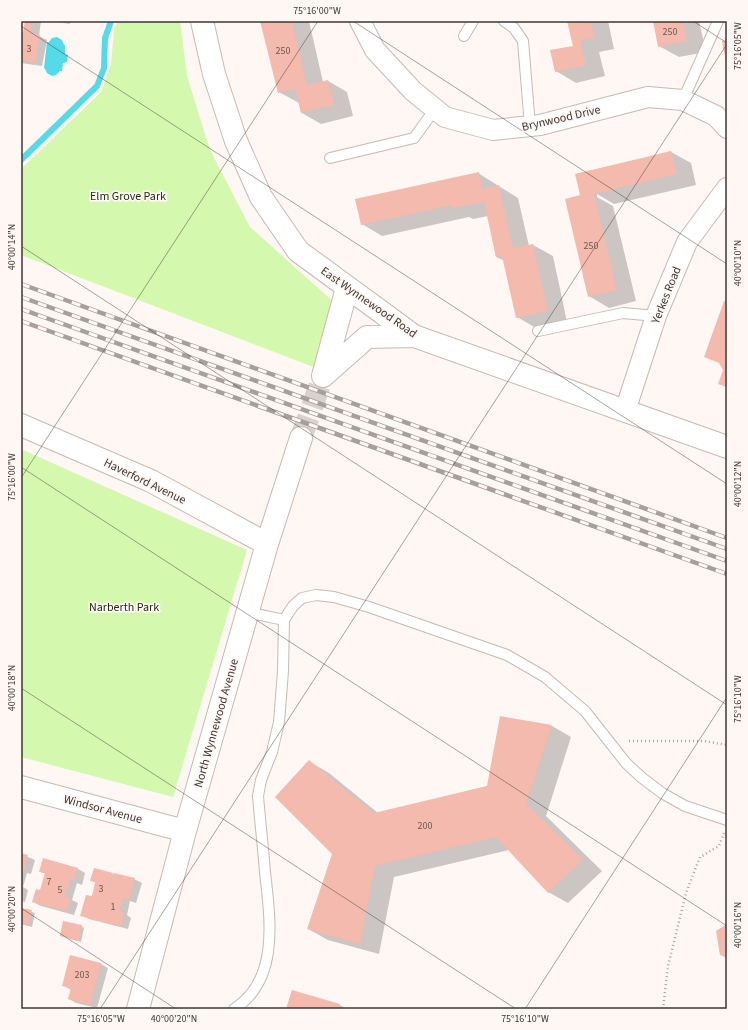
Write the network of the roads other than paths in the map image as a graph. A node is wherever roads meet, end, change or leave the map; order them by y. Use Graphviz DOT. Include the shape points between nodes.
graph roads {
  1 [pos="202,21"];
  2 [pos="360,21"];
  3 [pos="473,21"];
  4 [pos="504,21"];
  5 [pos="718,21"];
  6 [pos="464,36"];
  7 [pos="683,100"];
  8 [pos="435,109"];
  9 [pos="530,126"];
  10 [pos="727,128"];
  11 [pos="330,158"];
  12 [pos="727,188"];
  13 [pos="347,288"];
  14 [pos="656,316"];
  15 [pos="538,332"];
  16 [pos="414,336"];
  17 [pos="625,411"];
  18 [pos="21,424"];
  19 [pos="301,438"];
  20 [pos="727,447"];
  21 [pos="266,544"];
  22 [pos="248,612"];
  23 [pos="284,620"];
  24 [pos="21,787"];
  25 [pos="727,820"];
  26 [pos="185,831"];
  27 [pos="138,1009"];
  28 [pos="234,1009"];
  1 -- 13 [label="street, East Wynnewood Road" via="214,74 236,141 261,197 298,251"];
  2 -- 8 [label="street, Brynwood Drive" via="375,50 413,91"];
  3 -- 6 [label="lane"];
  4 -- 9 [label="lane" via="514,28 523,40"];
  5 -- 7 [label="lane"];
  7 -- 9 [label="street, Brynwood Drive" via="648,97"];
  7 -- 10 [label="street, Brynwood Drive" via="716,116"];
  8 -- 9 [label="street, Brynwood Drive" via="445,117 493,130"];
  8 -- 11 [label="lane" via="414,138"];
  12 -- 14 [label="street, Yerkes Road" via="687,242"];
  13 -- 16 [label="street, East Wynnewood Road"];
  13 -- 16 [label="street" via="323,376 367,337"];
  14 -- 15 [label="lane" via="623,313"];
  14 -- 17 [label="street, Yerkes Road"];
  16 -- 17 [label="street, East Wynnewood Road"];
  17 -- 20 [label="street, East Wynnewood Road"];
  18 -- 21 [label="street, Haverford Avenue" via="151,481"];
  19 -- 21 [label="street, North Wynnewood Avenue"];
  21 -- 22 [label="street, North Wynnewood Avenue"];
  22 -- 23 [label="lane"];
  22 -- 26 [label="street, North Wynnewood Avenue"];
  23 -- 25 [label="lane" via="302,598 334,597 507,655 545,678 585,711 626,763 662,793 685,806"];
  23 -- 28 [label="lane" via="279,722 258,796 270,921 269,945 265,967 255,988 243,1003"];
  24 -- 26 [label="street, Windsor Avenue"];
  26 -- 27 [label="street, North Wynnewood Avenue"];
}
